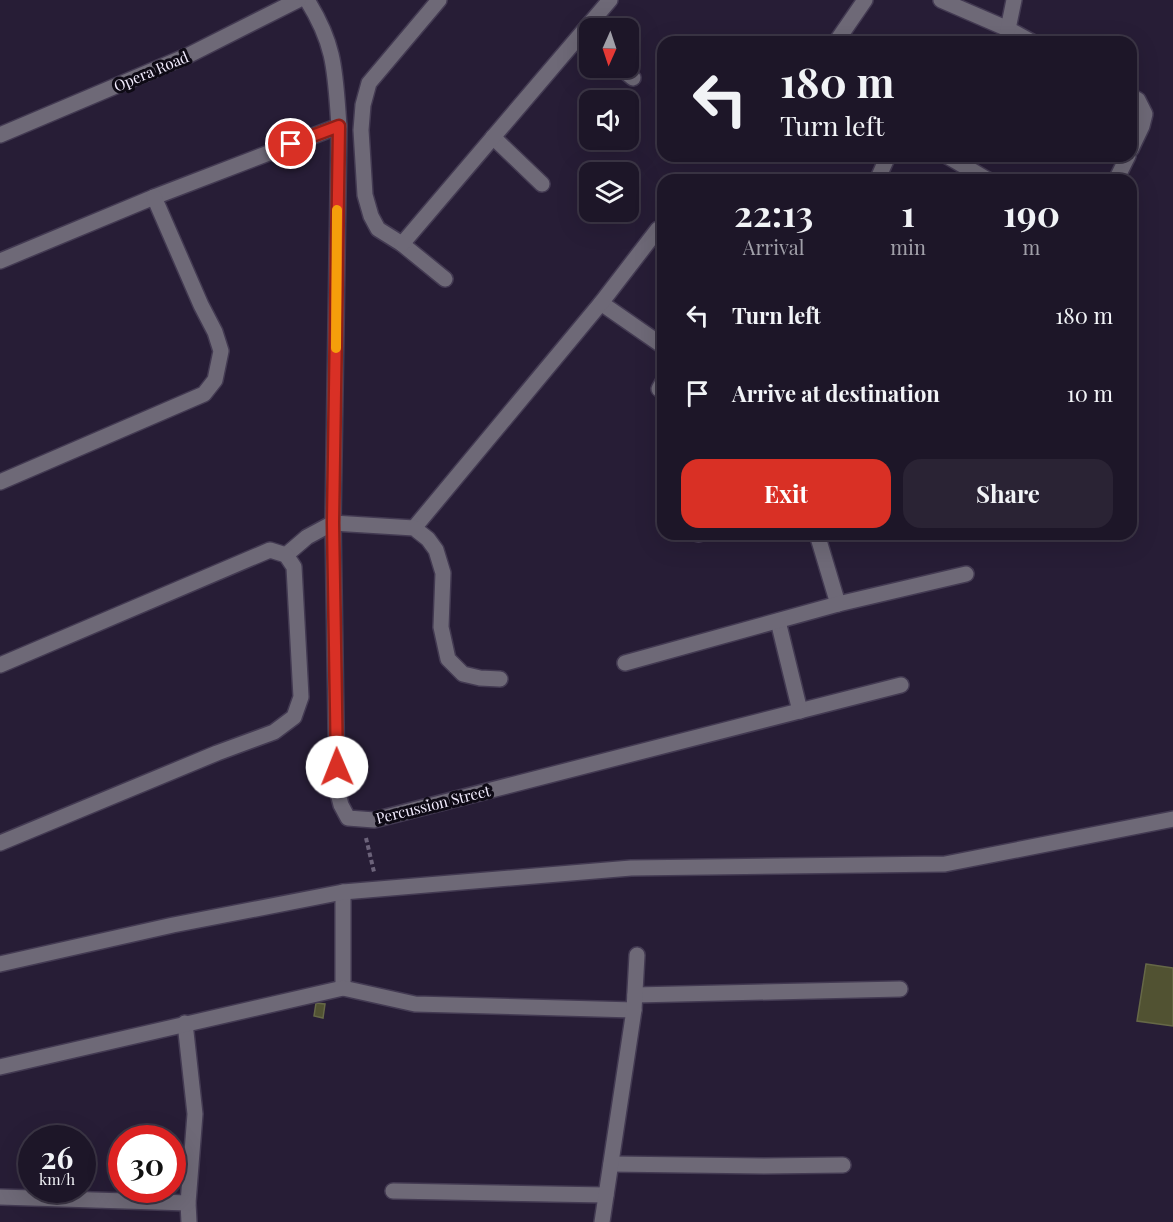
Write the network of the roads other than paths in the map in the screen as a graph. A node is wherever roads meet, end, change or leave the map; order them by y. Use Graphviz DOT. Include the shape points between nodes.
graph roads {
  1 [pos="297,0"];
  2 [pos="307,0"];
  3 [pos="439,0"];
  4 [pos="610,0"];
  5 [pos="865,0"];
  6 [pos="941,0"];
  7 [pos="1014,0"];
  8 [pos="598,18"];
  9 [pos="1008,29"];
  10 [pos="840,36"];
  11 [pos="1021,36"];
  12 [pos="579,44"];
  13 [pos="1137,99"];
  14 [pos="339,126"];
  15 [pos="0,135"];
  16 [pos="1137,136"];
  17 [pos="493,137"];
  18 [pos="956,162"];
  19 [pos="978,174"];
  20 [pos="542,184"];
  21 [pos="154,197"];
  22 [pos="657,230"];
  23 [pos="402,244"];
  24 [pos="0,261"];
  25 [pos="445,279"];
  26 [pos="601,303"];
  27 [pos="657,342"];
  28 [pos="0,482"];
  29 [pos="333,523"];
  30 [pos="414,528"];
  31 [pos="819,540"];
  32 [pos="286,555"];
  33 [pos="966,574"];
  34 [pos="838,604"];
  35 [pos="778,621"];
  36 [pos="625,663"];
  37 [pos="0,665"];
  38 [pos="500,680"];
  39 [pos="901,685"];
  40 [pos="800,711"];
  41 [pos="1173,819"];
  42 [pos="0,843"];
  43 [pos="343,892"];
  44 [pos="638,955"];
  45 [pos="0,964"];
  46 [pos="344,988"];
  47 [pos="900,989"];
  48 [pos="634,1002"];
  49 [pos="185,1023"];
  50 [pos="0,1067"];
  51 [pos="611,1164"];
  52 [pos="843,1165"];
  53 [pos="393,1191"];
  54 [pos="606,1195"];
  55 [pos="0,1197"];
  56 [pos="188,1203"];
  57 [pos="189,1222"];
  58 [pos="602,1222"];
  1 -- 15 [label="street, Opera Road" via="189,55"];
  2 -- 14 [label="street, Percussion Street" via="329,43"];
  3 -- 23 [label="street" via="369,83 363,105 365,195 378,228"];
  4 -- 8 [label="street"];
  5 -- 10 [label="street"];
  6 -- 9 [label="street"];
  7 -- 9 [label="street"];
  9 -- 11 [label="street"];
  12 -- 17 [label="street"];
  13 -- 16 [label="street" via="1145,114"];
  14 -- 21 [label="street"];
  14 -- 29 [label="street, Percussion Street"];
  17 -- 20 [label="street"];
  17 -- 23 [label="street"];
  18 -- 19 [label="street"];
  21 -- 24 [label="street"];
  21 -- 28 [label="street" via="215,332 221,351 215,380 204,394"];
  22 -- 26 [label="street"];
  23 -- 25 [label="street"];
  26 -- 27 [label="street"];
  26 -- 30 [label="street"];
  29 -- 30 [label="street"];
  29 -- 32 [label="street" via="307,537"];
  29 -- 40 [label="street, Percussion Street" via="337,789 348,818 386,817"];
  30 -- 38 [label="street" via="436,550 443,573 441,627 448,659 463,674"];
  31 -- 34 [label="street"];
  32 -- 37 [label="street" via="270,550"];
  32 -- 42 [label="street" via="294,567 301,697 294,717 274,732"];
  33 -- 34 [label="street"];
  34 -- 35 [label="street"];
  35 -- 36 [label="street"];
  35 -- 40 [label="street"];
  39 -- 40 [label="street, Percussion Street"];
  41 -- 43 [label="street" via="945,864 631,868"];
  43 -- 45 [label="street"];
  43 -- 46 [label="street"];
  44 -- 48 [label="street"];
  46 -- 48 [label="street" via="415,1004"];
  46 -- 49 [label="street"];
  47 -- 48 [label="street"];
  48 -- 51 [label="street"];
  49 -- 50 [label="street"];
  49 -- 56 [label="street" via="195,1114"];
  51 -- 52 [label="street"];
  51 -- 54 [label="street"];
  53 -- 54 [label="street"];
  54 -- 58 [label="street"];
  55 -- 56 [label="street"];
  56 -- 57 [label="street"];
}
